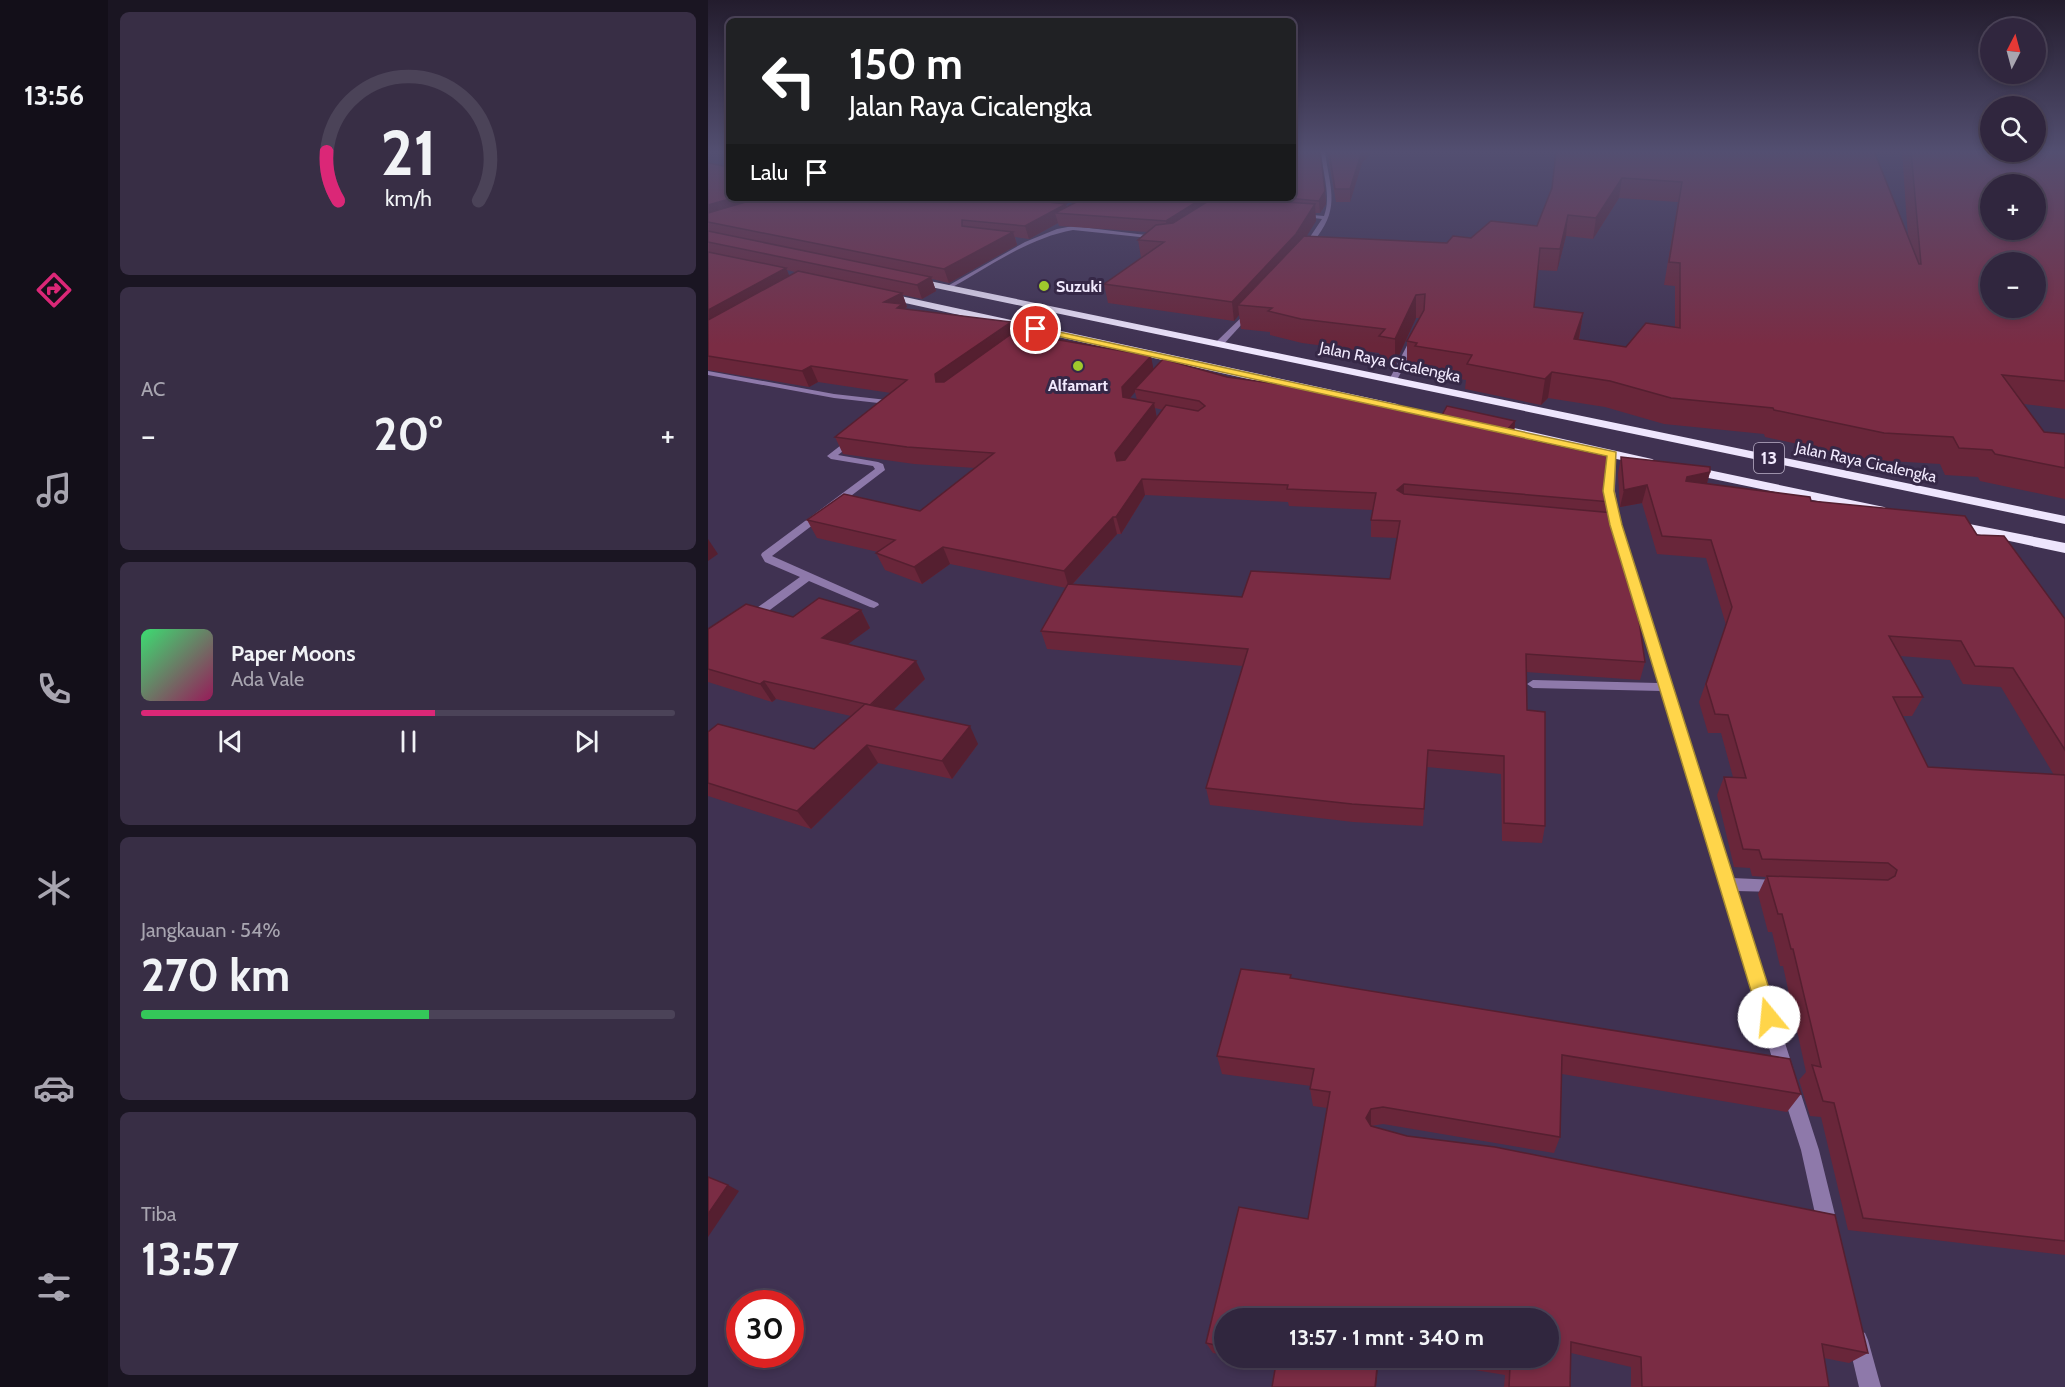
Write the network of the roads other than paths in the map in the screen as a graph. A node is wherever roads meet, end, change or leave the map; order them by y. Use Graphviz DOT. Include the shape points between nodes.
graph roads {
  1 [pos="1300,216"];
  2 [pos="1326,218"];
  3 [pos="1168,238"];
  4 [pos="1010,241"];
  5 [pos="1030,243"];
  6 [pos="1312,255"];
  7 [pos="896,277"];
  8 [pos="947,288"];
  9 [pos="873,293"];
  10 [pos="1256,305"];
  11 [pos="1419,326"];
  12 [pos="1220,344"];
  13 [pos="1346,369"];
  14 [pos="708,373"];
  15 [pos="1393,380"];
  16 [pos="1320,392"];
  17 [pos="888,411"];
  18 [pos="1411,411"];
  19 [pos="1479,425"];
  20 [pos="861,432"];
  21 [pos="1612,454"];
  22 [pos="1902,515"];
  23 [pos="2065,520"];
  24 [pos="1937,522"];
  25 [pos="2065,549"];
  26 [pos="806,578"];
  27 [pos="874,604"];
  28 [pos="744,623"];
  29 [pos="1533,684"];
  30 [pos="1666,687"];
  31 [pos="1728,884"];
  32 [pos="1788,886"];
  33 [pos="1805,1215"];
  34 [pos="1826,1219"];
  35 [pos="1832,1241"];
  36 [pos="1855,1329"];
  37 [pos="1870,1387"];
  1 -- 2 [label="street"];
  2 -- 6 [label="street" via="1324,226 1300,254"];
  3 -- 5 [label="street" via="1066,229"];
  4 -- 5 [label="street"];
  5 -- 8 [label="street"];
  7 -- 8 [label="highway, Jalan Raya Cicalengka / 13"];
  8 -- 12 [label="highway, Jalan Raya Cicalengka / 13"];
  9 -- 16 [label="highway" via="1033,332"];
  10 -- 12 [label="street"];
  11 -- 15 [label="street"];
  12 -- 13 [label="highway, Jalan Raya Cicalengka / 13"];
  13 -- 15 [label="highway, Jalan Raya Cicalengka / 13"];
  13 -- 16 [label="highway"];
  14 -- 17 [label="street" via="896,403"];
  15 -- 23 [label="highway, Jalan Raya Cicalengka / 13"];
  16 -- 18 [label="highway"];
  19 -- 21 [label="highway, 13"];
  20 -- 26 [label="street" via="831,456 875,464 880,470 766,555"];
  21 -- 22 [label="highway, 13"];
  21 -- 30 [label="street" via="1611,524 1624,552"];
  24 -- 25 [label="highway"];
  26 -- 27 [label="street"];
  26 -- 28 [label="street"];
  29 -- 30 [label="street"];
  30 -- 31 [label="street"];
  31 -- 32 [label="street"];
  31 -- 34 [label="street" via="1810,1150"];
  33 -- 34 [label="street"];
  34 -- 35 [label="street"];
  36 -- 37 [label="street"];
}
